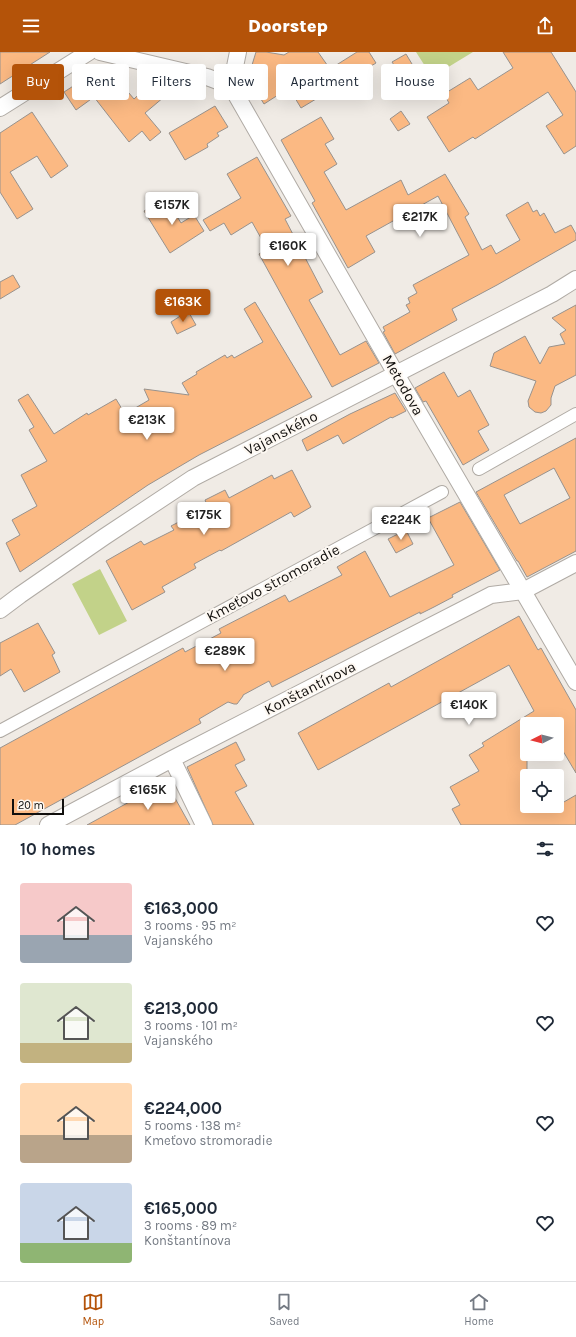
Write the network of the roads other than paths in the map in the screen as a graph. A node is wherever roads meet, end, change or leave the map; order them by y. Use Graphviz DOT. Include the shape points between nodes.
graph roads {
  1 [pos="89,52"];
  2 [pos="100,52"];
  3 [pos="238,52"];
  4 [pos="236,64"];
  5 [pos="214,80"];
  6 [pos="239,100"];
  7 [pos="0,108"];
  8 [pos="576,279"];
  9 [pos="396,374"];
  10 [pos="576,414"];
  11 [pos="479,469"];
  12 [pos="442,492"];
  13 [pos="576,563"];
  14 [pos="523,591"];
  15 [pos="0,610"];
  16 [pos="576,682"];
  17 [pos="0,731"];
  18 [pos="172,759"];
  19 [pos="48,825"];
  20 [pos="204,825"];
  1 -- 7 [label="street"];
  2 -- 5 [label="street"];
  3 -- 4 [label="street"];
  6 -- 9 [label="street, Metodova"];
  8 -- 9 [label="street, Vajanského" via="552,294"];
  9 -- 14 [label="street, Metodova"];
  9 -- 15 [label="street, Vajanského" via="193,478"];
  10 -- 11 [label="street"];
  12 -- 17 [label="street, Kmeťovo stromoradie"];
  13 -- 14 [label="street, Konštantínova"];
  14 -- 16 [label="street, Metodova"];
  14 -- 18 [label="street, Konštantínova" via="491,595"];
  18 -- 19 [label="street, Konštantínova"];
  18 -- 20 [label="street"];
}
